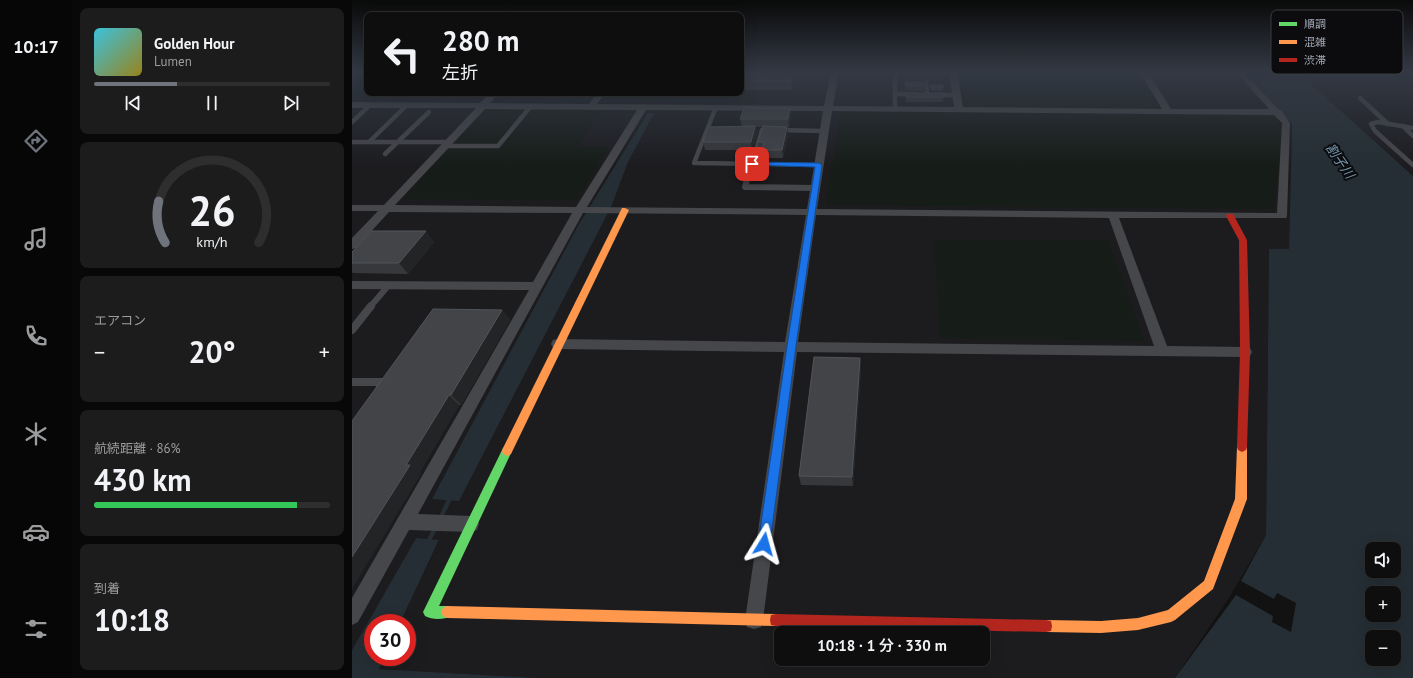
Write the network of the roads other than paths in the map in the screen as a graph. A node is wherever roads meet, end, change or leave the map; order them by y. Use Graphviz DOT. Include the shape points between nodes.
graph roads {
  1 [pos="830,104"];
  2 [pos="895,104"];
  3 [pos="958,104"];
  4 [pos="1163,104"];
  5 [pos="1270,104"];
  6 [pos="1366,104"];
  7 [pos="352,105"];
  8 [pos="370,105"];
  9 [pos="407,105"];
  10 [pos="483,105"];
  11 [pos="531,106"];
  12 [pos="592,106"];
  13 [pos="642,107"];
  14 [pos="716,107"];
  15 [pos="829,109"];
  16 [pos="895,109"];
  17 [pos="959,110"];
  18 [pos="1168,111"];
  19 [pos="429,112"];
  20 [pos="1278,112"];
  21 [pos="352,122"];
  22 [pos="1388,124"];
  23 [pos="1403,126"];
  24 [pos="1413,128"];
  25 [pos="707,130"];
  26 [pos="715,130"];
  27 [pos="754,130"];
  28 [pos="762,130"];
  29 [pos="824,131"];
  30 [pos="1413,136"];
  31 [pos="352,142"];
  32 [pos="369,142"];
  33 [pos="398,142"];
  34 [pos="446,144"];
  35 [pos="385,154"];
  36 [pos="752,164"];
  37 [pos="819,165"];
  38 [pos="1413,165"];
  39 [pos="816,188"];
  40 [pos="352,208"];
  41 [pos="386,208"];
  42 [pos="582,209"];
  43 [pos="625,210"];
  44 [pos="812,212"];
  45 [pos="1113,215"];
  46 [pos="1230,216"];
  47 [pos="352,245"];
  48 [pos="352,285"];
  49 [pos="388,286"];
  50 [pos="537,286"];
  51 [pos="352,330"];
  52 [pos="558,344"];
  53 [pos="791,346"];
  54 [pos="1162,350"];
  55 [pos="1245,352"];
  56 [pos="352,382"];
  57 [pos="375,394"];
  58 [pos="404,522"];
  59 [pos="471,524"];
  60 [pos="352,616"];
  61 [pos="754,620"];
  1 -- 15 [label="street"];
  2 -- 16 [label="lane"];
  3 -- 17 [label="street"];
  4 -- 18 [label="street"];
  5 -- 20 [label="street"];
  6 -- 22 [label="lane"];
  7 -- 8 [label="street"];
  8 -- 9 [label="street"];
  8 -- 21 [label="lane"];
  9 -- 10 [label="street"];
  9 -- 32 [label="lane"];
  10 -- 11 [label="street"];
  10 -- 34 [label="street"];
  11 -- 12 [label="street"];
  11 -- 34 [label="lane" via="498,146"];
  12 -- 13 [label="street"];
  13 -- 14 [label="street"];
  13 -- 42 [label="street"];
  14 -- 15 [label="street"];
  14 -- 25 [label="lane"];
  15 -- 16 [label="street"];
  15 -- 29 [label="street"];
  16 -- 17 [label="street"];
  17 -- 18 [label="street"];
  18 -- 20 [label="street"];
  19 -- 33 [label="lane"];
  20 -- 46 [label="street" via="1286,123 1282,216"];
  22 -- 23 [label="lane"];
  22 -- 38 [label="lane" via="1372,124 1375,131"];
  23 -- 24 [label="lane"];
  23 -- 30 [label="lane"];
  25 -- 26 [label="lane"];
  25 -- 36 [label="lane" via="694,163"];
  27 -- 28 [label="lane"];
  28 -- 29 [label="lane"];
  28 -- 36 [label="lane"];
  29 -- 37 [label="street"];
  31 -- 32 [label="lane"];
  32 -- 33 [label="lane"];
  33 -- 34 [label="lane"];
  33 -- 35 [label="lane"];
  34 -- 41 [label="street"];
  36 -- 37 [label="lane"];
  36 -- 39 [label="lane" via="745,186"];
  37 -- 39 [label="street"];
  39 -- 44 [label="street"];
  40 -- 41 [label="street"];
  41 -- 42 [label="street"];
  41 -- 47 [label="street"];
  42 -- 43 [label="street"];
  42 -- 50 [label="street"];
  43 -- 44 [label="street"];
  43 -- 52 [label="street"];
  44 -- 45 [label="street"];
  44 -- 53 [label="street"];
  45 -- 46 [label="street"];
  45 -- 54 [label="street"];
  46 -- 55 [label="street" via="1243,240"];
  48 -- 49 [label="street"];
  49 -- 50 [label="street"];
  49 -- 51 [label="lane"];
  50 -- 58 [label="street"];
  52 -- 53 [label="street"];
  52 -- 59 [label="street"];
  53 -- 54 [label="street"];
  53 -- 61 [label="street"];
  54 -- 55 [label="street"];
  55 -- 61 [label="street" via="1241,499 1209,585 1171,616 1138,624 1101,627"];
  56 -- 57 [label="lane" via="386,378"];
  58 -- 59 [label="street"];
  58 -- 60 [label="street"];
  59 -- 61 [label="street" via="429,612"];
}
